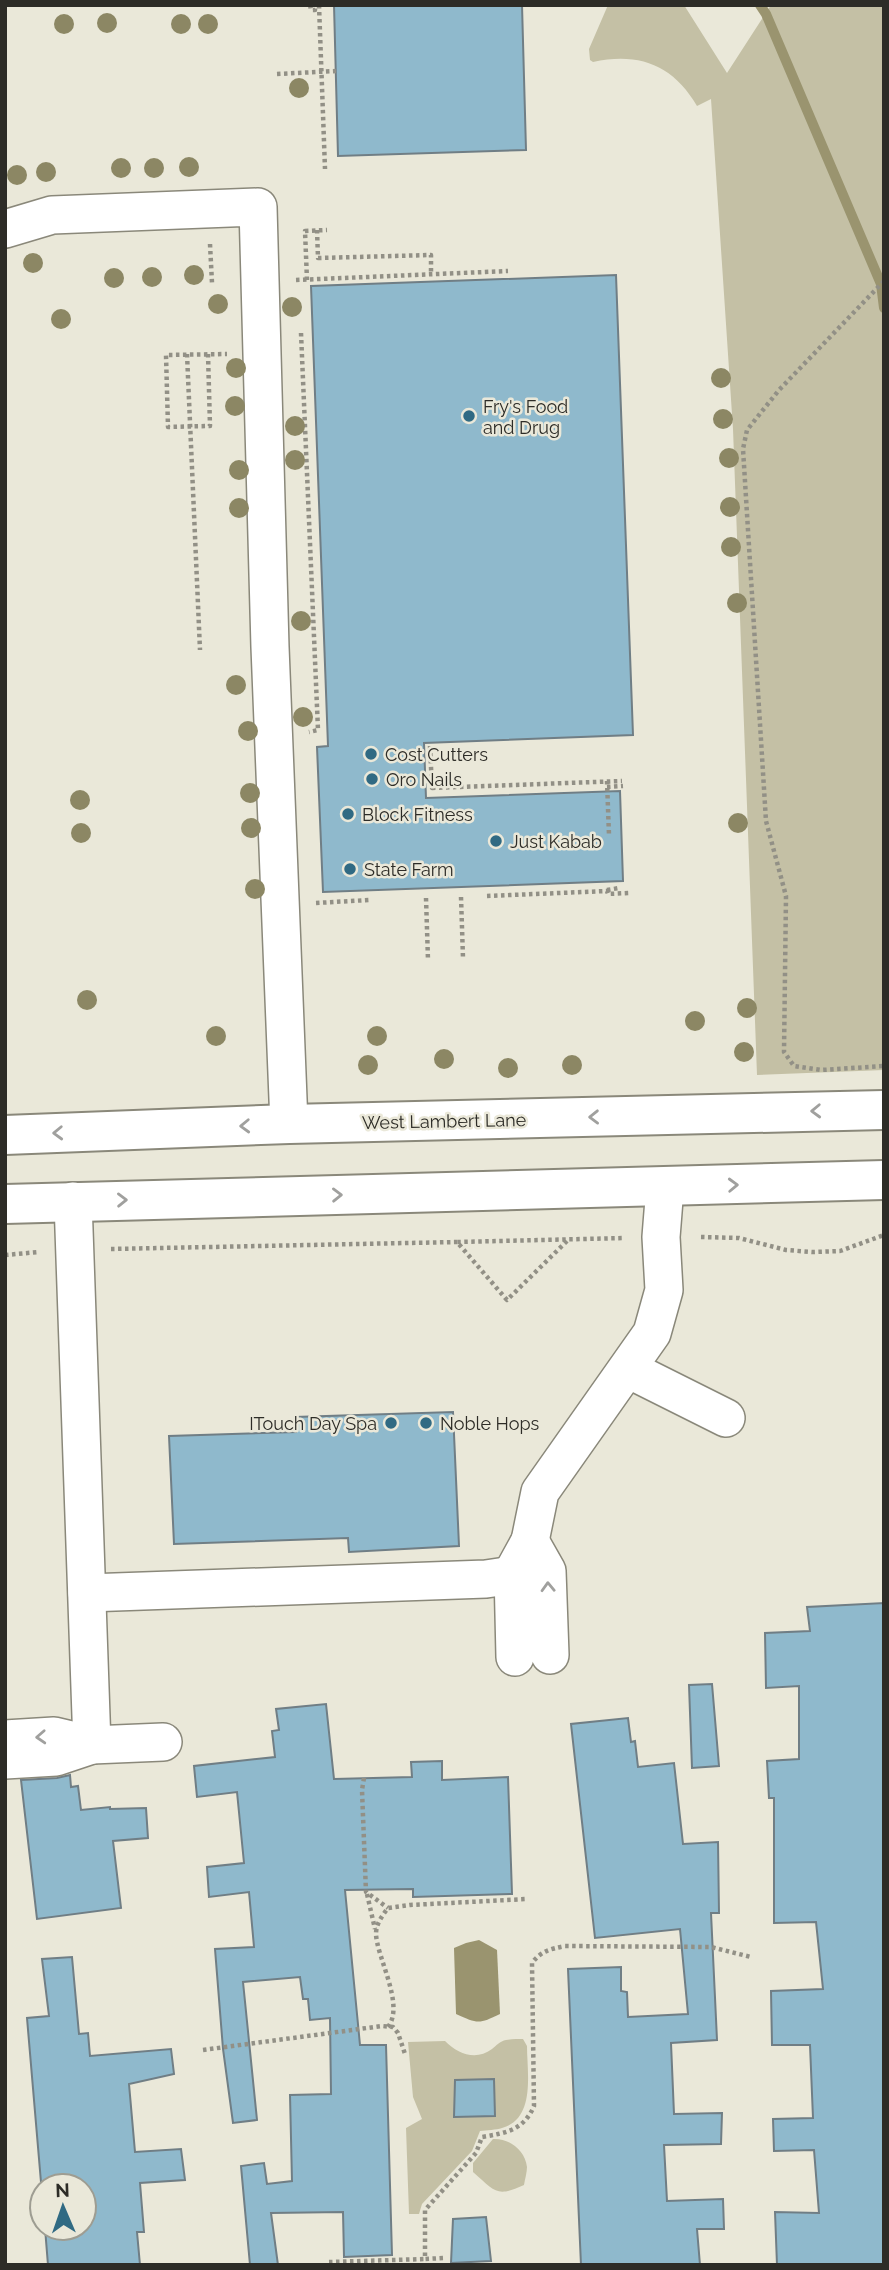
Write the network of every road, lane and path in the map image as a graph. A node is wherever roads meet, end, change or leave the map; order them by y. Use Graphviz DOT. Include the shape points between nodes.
graph roads {
  1 [pos="315,5"];
  2 [pos="336,71"];
  3 [pos="321,72"];
  4 [pos="276,74"];
  5 [pos="325,169"];
  6 [pos="5,229"];
  7 [pos="317,230"];
  8 [pos="327,230"];
  9 [pos="210,236"];
  10 [pos="508,271"];
  11 [pos="431,274"];
  12 [pos="298,280"];
  13 [pos="884,281"];
  14 [pos="212,283"];
  15 [pos="299,292"];
  16 [pos="300,327"];
  17 [pos="301,351"];
  18 [pos="262,352"];
  19 [pos="187,354"];
  20 [pos="208,354"];
  21 [pos="189,426"];
  22 [pos="200,650"];
  23 [pos="309,744"];
  24 [pos="430,746"];
  25 [pos="622,783"];
  26 [pos="607,784"];
  27 [pos="609,835"];
  28 [pos="619,888"];
  29 [pos="316,890"];
  30 [pos="607,891"];
  31 [pos="629,892"];
  32 [pos="487,896"];
  33 [pos="461,897"];
  34 [pos="426,898"];
  35 [pos="369,900"];
  36 [pos="463,958"];
  37 [pos="428,960"];
  38 [pos="884,1066"];
  39 [pos="884,1110"];
  40 [pos="289,1124"];
  41 [pos="5,1135"];
  42 [pos="884,1180"];
  43 [pos="665,1186"];
  44 [pos="73,1201"];
  45 [pos="5,1204"];
  46 [pos="884,1235"];
  47 [pos="701,1237"];
  48 [pos="626,1238"];
  49 [pos="567,1241"];
  50 [pos="457,1242"];
  51 [pos="110,1249"];
  52 [pos="46,1251"];
  53 [pos="5,1255"];
  54 [pos="628,1369"];
  55 [pos="726,1418"];
  56 [pos="530,1541"];
  57 [pos="513,1575"];
  58 [pos="87,1593"];
  59 [pos="5,1739"];
  60 [pos="163,1742"];
  61 [pos="92,1745"];
  62 [pos="5,1760"];
  63 [pos="364,1778"];
  64 [pos="366,1892"];
  65 [pos="527,1899"];
  66 [pos="388,1908"];
  67 [pos="376,1934"];
  68 [pos="751,1957"];
  69 [pos="388,2027"];
  70 [pos="203,2050"];
  71 [pos="405,2054"];
  72 [pos="443,2258"];
  73 [pos="425,2259"];
  74 [pos="329,2262"];
  1 -- 3 [label="path"];
  2 -- 3 [label="path"];
  3 -- 4 [label="path"];
  3 -- 5 [label="path"];
  6 -- 18 [label="lane" via="52,215 258,207"];
  7 -- 8 [label="path"];
  7 -- 11 [label="path" via="318,258 431,255"];
  7 -- 11 [label="path" via="304,231 307,280"];
  9 -- 14 [label="path"];
  10 -- 11 [label="path"];
  12 -- 15 [label="path"];
  13 -- 38 [label="path" via="779,390 747,430 743,449 766,821 786,896 784,1052 794,1066 821,1070"];
  16 -- 17 [label="path"];
  17 -- 18 [label="path"];
  17 -- 23 [label="path" via="318,730 309,731"];
  18 -- 20 [label="path"];
  18 -- 40 [label="lane"];
  19 -- 20 [label="path"];
  19 -- 21 [label="path"];
  19 -- 21 [label="path" via="166,355 169,426"];
  20 -- 21 [label="path" via="209,426"];
  21 -- 22 [label="path"];
  24 -- 26 [label="path" via="432,788"];
  25 -- 26 [label="path"];
  26 -- 27 [label="path"];
  28 -- 30 [label="path"];
  29 -- 35 [label="path" via="316,903"];
  30 -- 31 [label="path"];
  30 -- 32 [label="path"];
  33 -- 36 [label="path"];
  34 -- 37 [label="path"];
  39 -- 40 [label="main road, West Lambert Lane, one-way"];
  40 -- 41 [label="main road, West Lambert Lane, one-way"];
  43 -- 42 [label="main road, one-way"];
  44 -- 43 [label="main road, one-way"];
  43 -- 54 [label="lane" via="661,1237 664,1290 652,1334"];
  44 -- 45 [label="main road"];
  44 -- 58 [label="lane"];
  46 -- 47 [label="path" via="840,1251 812,1252 739,1238"];
  48 -- 49 [label="path"];
  49 -- 50 [label="path"];
  49 -- 50 [label="path" via="507,1303"];
  50 -- 51 [label="path"];
  52 -- 53 [label="path"];
  54 -- 55 [label="lane"];
  54 -- 56 [label="lane" via="540,1492"];
  56 -- 57 [label="lane"];
  57 -- 56 [label="lane, one-way" via="532,1656 547,1571"];
  57 -- 58 [label="lane"];
  58 -- 61 [label="lane"];
  61 -- 59 [label="lane, one-way" via="54,1736"];
  60 -- 61 [label="lane"];
  61 -- 62 [label="lane" via="56,1757"];
  63 -- 64 [label="path"];
  64 -- 66 [label="path"];
  64 -- 67 [label="path"];
  65 -- 66 [label="path"];
  66 -- 67 [label="path"];
  67 -- 69 [label="path" via="393,2006"];
  68 -- 73 [label="path" via="711,1947 565,1946 538,1955 532,1963 534,2106 518,2128 482,2137 476,2153 425,2210"];
  69 -- 70 [label="path"];
  69 -- 71 [label="path" via="398,2033"];
  72 -- 73 [label="path"];
  73 -- 74 [label="path"];
}
